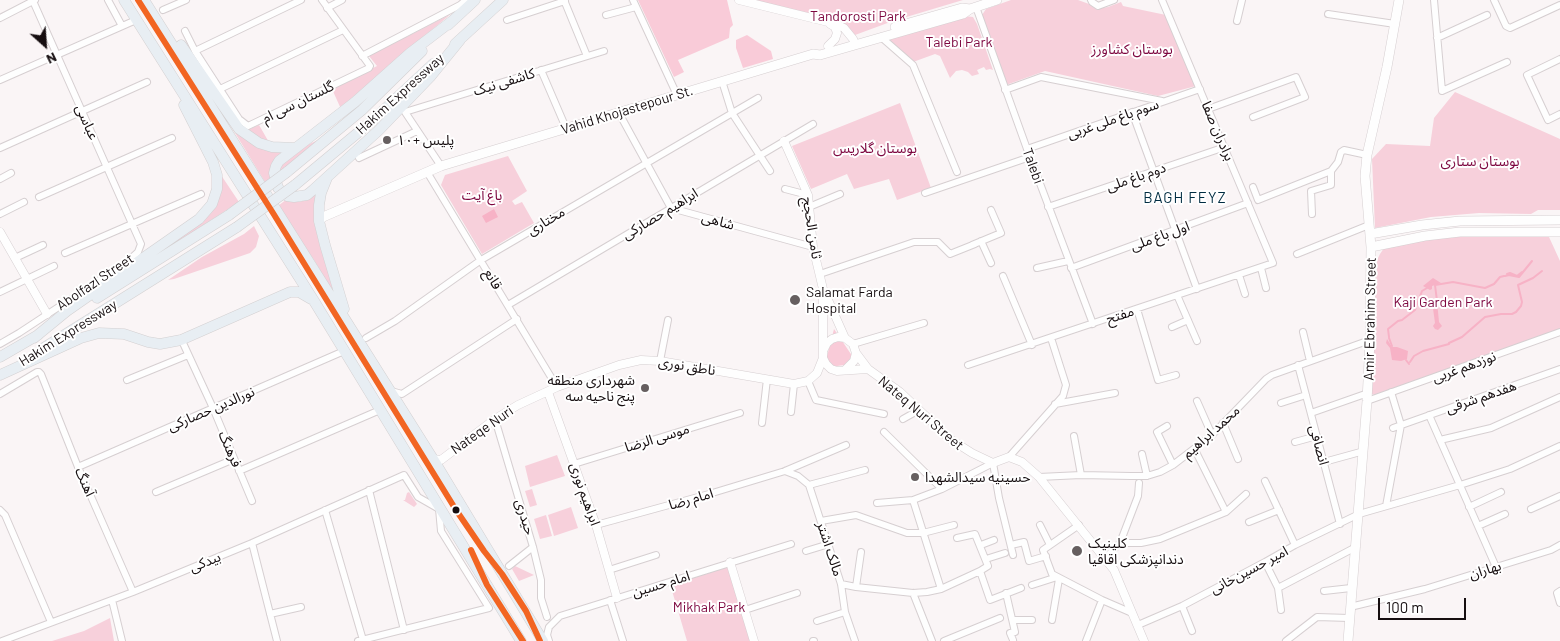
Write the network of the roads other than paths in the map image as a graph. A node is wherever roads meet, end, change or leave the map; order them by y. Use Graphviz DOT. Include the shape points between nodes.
graph roads {
  1 [pos="34,0"];
  2 [pos="108,0"];
  3 [pos="124,0"];
  4 [pos="144,0"];
  5 [pos="186,0"];
  6 [pos="301,0"];
  7 [pos="322,0"];
  8 [pos="342,0"];
  9 [pos="466,0"];
  10 [pos="475,0"];
  11 [pos="503,0"];
  12 [pos="633,0"];
  13 [pos="739,0"];
  14 [pos="997,0"];
  15 [pos="1091,0"];
  16 [pos="1114,0"];
  17 [pos="1162,0"];
  18 [pos="1242,0"];
  19 [pos="1399,0"];
  20 [pos="1434,0"];
  21 [pos="1494,0"];
  22 [pos="565,1"];
  23 [pos="1560,5"];
  24 [pos="636,7"];
  25 [pos="327,8"];
  26 [pos="973,8"];
  27 [pos="163,10"];
  28 [pos="152,11"];
  29 [pos="1328,14"];
  30 [pos="606,15"];
  31 [pos="1487,15"];
  32 [pos="0,18"];
  33 [pos="136,20"];
  34 [pos="507,20"];
  35 [pos="452,21"];
  36 [pos="1237,21"];
  37 [pos="826,22"];
  38 [pos="1395,24"];
  39 [pos="122,26"];
  40 [pos="343,30"];
  41 [pos="185,31"];
  42 [pos="881,37"];
  43 [pos="1437,38"];
  44 [pos="460,40"];
  45 [pos="854,42"];
  46 [pos="828,46"];
  47 [pos="195,51"];
  48 [pos="604,51"];
  49 [pos="813,54"];
  50 [pos="57,55"];
  51 [pos="362,56"];
  52 [pos="587,56"];
  53 [pos="1560,59"];
  54 [pos="1507,62"];
  55 [pos="541,70"];
  56 [pos="0,80"];
  57 [pos="175,81"];
  58 [pos="722,81"];
  59 [pos="147,82"];
  60 [pos="220,89"];
  61 [pos="1200,89"];
  62 [pos="1005,90"];
  63 [pos="677,95"];
  64 [pos="758,98"];
  65 [pos="1163,102"];
  66 [pos="1208,109"];
  67 [pos="82,111"];
  68 [pos="619,112"];
  69 [pos="1132,112"];
  70 [pos="732,113"];
  71 [pos="1560,114"];
  72 [pos="1253,117"];
  73 [pos="813,124"];
  74 [pos="566,128"];
  75 [pos="417,131"];
  76 [pos="172,138"];
  77 [pos="784,141"];
  78 [pos="1225,147"];
  79 [pos="0,148"];
  80 [pos="296,148"];
  81 [pos="1026,148"];
  82 [pos="1367,155"];
  83 [pos="759,156"];
  84 [pos="1030,157"];
  85 [pos="359,158"];
  86 [pos="645,163"];
  87 [pos="107,166"];
  88 [pos="441,166"];
  89 [pos="770,171"];
  90 [pos="1154,171"];
  91 [pos="1331,171"];
  92 [pos="427,172"];
  93 [pos="957,172"];
  94 [pos="12,174"];
  95 [pos="328,175"];
  96 [pos="0,179"];
  97 [pos="1252,187"];
  98 [pos="785,189"];
  99 [pos="200,194"];
  100 [pos="840,194"];
  101 [pos="925,194"];
  102 [pos="808,195"];
  103 [pos="39,197"];
  104 [pos="24,202"];
  105 [pos="1248,203"];
  106 [pos="809,207"];
  107 [pos="1048,207"];
  108 [pos="670,208"];
  109 [pos="991,210"];
  110 [pos="0,214"];
  111 [pos="1312,214"];
  112 [pos="1560,220"];
  113 [pos="319,221"];
  114 [pos="132,224"];
  115 [pos="1176,230"];
  116 [pos="1370,230"];
  117 [pos="0,232"];
  118 [pos="1386,232"];
  119 [pos="1560,232"];
  120 [pos="2,241"];
  121 [pos="976,243"];
  122 [pos="141,244"];
  123 [pos="1388,244"];
  124 [pos="43,245"];
  125 [pos="1371,246"];
  126 [pos="813,247"];
  127 [pos="65,253"];
  128 [pos="1297,254"];
  129 [pos="15,258"];
  130 [pos="481,260"];
  131 [pos="991,263"];
  132 [pos="1273,263"];
  133 [pos="1070,265"];
  134 [pos="54,266"];
  135 [pos="1037,268"];
  136 [pos="1261,268"];
  137 [pos="820,274"];
  138 [pos="1239,275"];
  139 [pos="1002,276"];
  140 [pos="27,280"];
  141 [pos="1266,288"];
  142 [pos="823,289"];
  143 [pos="1197,289"];
  144 [pos="0,292"];
  145 [pos="1245,294"];
  146 [pos="1177,295"];
  147 [pos="314,301"];
  148 [pos="508,305"];
  149 [pos="1137,309"];
  150 [pos="47,314"];
  151 [pos="517,319"];
  152 [pos="668,320"];
  153 [pos="1188,320"];
  154 [pos="348,323"];
  155 [pos="924,324"];
  156 [pos="1093,324"];
  157 [pos="1172,327"];
  158 [pos="1303,332"];
  159 [pos="1560,332"];
  160 [pos="34,338"];
  161 [pos="366,338"];
  162 [pos="845,338"];
  163 [pos="1051,338"];
  164 [pos="1370,340"];
  165 [pos="1197,341"];
  166 [pos="183,343"];
  167 [pos="0,344"];
  168 [pos="853,344"];
  169 [pos="1032,345"];
  170 [pos="344,351"];
  171 [pos="856,354"];
  172 [pos="188,355"];
  173 [pos="823,355"];
  174 [pos="0,357"];
  175 [pos="660,361"];
  176 [pos="1310,362"];
  177 [pos="968,365"];
  178 [pos="1298,366"];
  179 [pos="868,369"];
  180 [pos="1560,369"];
  181 [pos="841,371"];
  182 [pos="818,373"];
  183 [pos="0,374"];
  184 [pos="1176,375"];
  185 [pos="127,380"];
  186 [pos="766,380"];
  187 [pos="808,381"];
  188 [pos="794,384"];
  189 [pos="557,386"];
  190 [pos="389,390"];
  191 [pos="548,392"];
  192 [pos="1391,392"];
  193 [pos="1114,393"];
  194 [pos="0,394"];
  195 [pos="1306,395"];
  196 [pos="1560,396"];
  197 [pos="1368,397"];
  198 [pos="1197,401"];
  199 [pos="1281,403"];
  200 [pos="1055,404"];
  201 [pos="213,408"];
  202 [pos="380,410"];
  203 [pos="919,410"];
  204 [pos="791,412"];
  205 [pos="740,413"];
  206 [pos="1311,413"];
  207 [pos="884,414"];
  208 [pos="1429,415"];
  209 [pos="495,419"];
  210 [pos="903,419"];
  211 [pos="762,424"];
  212 [pos="1223,424"];
  213 [pos="1401,425"];
  214 [pos="1167,426"];
  215 [pos="1393,428"];
  216 [pos="884,432"];
  217 [pos="1212,435"];
  218 [pos="1074,436"];
  219 [pos="1317,436"];
  220 [pos="1440,440"];
  221 [pos="1295,442"];
  222 [pos="846,445"];
  223 [pos="1560,446"];
  224 [pos="1195,450"];
  225 [pos="1364,451"];
  226 [pos="1142,454"];
  227 [pos="1009,457"];
  228 [pos="234,459"];
  229 [pos="433,459"];
  230 [pos="1238,459"];
  231 [pos="1324,462"];
  232 [pos="993,463"];
  233 [pos="574,464"];
  234 [pos="1173,465"];
  235 [pos="78,467"];
  236 [pos="865,470"];
  237 [pos="240,471"];
  238 [pos="785,471"];
  239 [pos="1081,475"];
  240 [pos="1147,476"];
  241 [pos="1039,477"];
  242 [pos="1265,481"];
  243 [pos="1139,483"];
  244 [pos="809,485"];
  245 [pos="1460,485"];
  246 [pos="942,489"];
  247 [pos="369,490"];
  248 [pos="156,492"];
  249 [pos="1501,492"];
  250 [pos="1246,494"];
  251 [pos="1560,496"];
  252 [pos="913,500"];
  253 [pos="252,501"];
  254 [pos="877,503"];
  255 [pos="1386,506"];
  256 [pos="1469,507"];
  257 [pos="440,509"];
  258 [pos="1531,509"];
  259 [pos="325,510"];
  260 [pos="1279,510"];
  261 [pos="3,512"];
  262 [pos="1226,512"];
  263 [pos="1359,514"];
  264 [pos="1505,514"];
  265 [pos="821,521"];
  266 [pos="1249,522"];
  267 [pos="1040,524"];
  268 [pos="1340,524"];
  269 [pos="596,525"];
  270 [pos="954,525"];
  271 [pos="1079,525"];
  272 [pos="1478,526"];
  273 [pos="923,533"];
  274 [pos="957,538"];
  275 [pos="994,540"];
  276 [pos="252,543"];
  277 [pos="1120,543"];
  278 [pos="791,544"];
  279 [pos="829,544"];
  280 [pos="980,545"];
  281 [pos="1011,545"];
  282 [pos="1050,545"];
  283 [pos="1295,545"];
  284 [pos="1560,546"];
  285 [pos="533,547"];
  286 [pos="1356,547"];
  287 [pos="806,551"];
  288 [pos="861,552"];
  289 [pos="1005,553"];
  290 [pos="656,555"];
  291 [pos="1013,555"];
  292 [pos="1046,556"];
  293 [pos="1105,558"];
  294 [pos="986,559"];
  295 [pos="730,562"];
  296 [pos="1266,562"];
  297 [pos="509,566"];
  298 [pos="1496,567"];
  299 [pos="609,570"];
  300 [pos="980,571"];
  301 [pos="1056,577"];
  302 [pos="508,584"];
  303 [pos="841,584"];
  304 [pos="1032,585"];
  305 [pos="856,587"];
  306 [pos="1021,588"];
  307 [pos="1278,588"];
  308 [pos="1351,588"];
  309 [pos="941,589"];
  310 [pos="1560,591"];
  311 [pos="133,592"];
  312 [pos="1324,592"];
  313 [pos="492,593"];
  314 [pos="797,593"];
  315 [pos="913,593"];
  316 [pos="1006,593"];
  317 [pos="614,599"];
  318 [pos="112,600"];
  319 [pos="1102,600"];
  320 [pos="1560,603"];
  321 [pos="1182,606"];
  322 [pos="1350,606"];
  323 [pos="301,607"];
  324 [pos="745,610"];
  325 [pos="1281,610"];
  326 [pos="526,611"];
  327 [pos="845,612"];
  328 [pos="1132,613"];
  329 [pos="270,614"];
  330 [pos="547,617"];
  331 [pos="1000,618"];
  332 [pos="1349,618"];
  333 [pos="1013,620"];
  334 [pos="1032,620"];
  335 [pos="1052,620"];
  336 [pos="817,621"];
  337 [pos="51,622"];
  338 [pos="510,622"];
  339 [pos="1138,626"];
  340 [pos="404,630"];
  341 [pos="1192,631"];
  342 [pos="360,640"];
  343 [pos="1013,640"];
  344 [pos="2,641"];
  345 [pos="122,641"];
  346 [pos="277,641"];
  347 [pos="521,641"];
  348 [pos="543,641"];
  349 [pos="549,641"];
  350 [pos="623,641"];
  351 [pos="754,641"];
  352 [pos="855,641"];
  353 [pos="932,641"];
  354 [pos="944,641"];
  355 [pos="1086,641"];
  356 [pos="1144,641"];
  357 [pos="1286,641"];
  358 [pos="1348,641"];
  1 -- 32 [label="street"];
  1 -- 50 [label="street, عباسی"];
  2 -- 39 [label="street"];
  3 -- 33 [label="highway"];
  4 -- 28 [label="highway"];
  5 -- 27 [label="street"];
  6 -- 47 [label="street"];
  7 -- 25 [label="street"];
  8 -- 25 [label="street"];
  9 -- 51 [label="street"];
  10 -- 35 [label="highway, Hakim Expressway"];
  11 -- 44 [label="highway, Hakim Expressway"];
  12 -- 24 [label="street"];
  13 -- 37 [label="street"];
  14 -- 26 [label="main road, Vahid Khojastepour St."];
  15 -- 16 [label="street" via="1098,6"];
  17 -- 61 [label="street, برادران صفا"];
  18 -- 36 [label="street"];
  19 -- 38 [label="main road, Amir Ebrahim Street"];
  20 -- 43 [label="street"];
  21 -- 23 [label="street" via="1510,28"];
  22 -- 34 [label="street"];
  22 -- 52 [label="street"];
  24 -- 30 [label="street"];
  24 -- 63 [label="street"];
  25 -- 40 [label="street"];
  26 -- 42 [label="main road, Vahid Khojastepour St." via="963,14"];
  26 -- 45 [label="main road, Vahid Khojastepour St." via="962,8"];
  26 -- 62 [label="street, Talebi"];
  28 -- 80 [label="highway" via="239,129 264,145"];
  28 -- 154 [label="highway"];
  29 -- 38 [label="street"];
  31 -- 43 [label="street"];
  33 -- 39 [label="street"];
  33 -- 57 [label="highway"];
  35 -- 80 [label="highway"];
  35 -- 160 [label="highway, Hakim Expressway, bridge" via="362,110 287,172 229,214"];
  37 -- 45 [label="street" via="841,26"];
  37 -- 46 [label="street" via="837,33"];
  38 -- 82 [label="main road, Amir Ebrahim Street"];
  39 -- 50 [label="street"];
  40 -- 51 [label="street"];
  40 -- 60 [label="street"];
  41 -- 47 [label="street, گلستان سی ام"];
  42 -- 45 [label="main road, Vahid Khojastepour St."];
  42 -- 93 [label="street" via="913,65"];
  43 -- 54 [label="street" via="1442,91"];
  44 -- 95 [label="highway" via="379,130"];
  44 -- 183 [label="highway, Hakim Expressway, bridge" via="372,121 295,185 237,227"];
  45 -- 46 [label="main road, Vahid Khojastepour St."];
  45 -- 49 [label="main road, Vahid Khojastepour St." via="820,55"];
  46 -- 49 [label="main road, Vahid Khojastepour St."];
  47 -- 60 [label="street, گلستان سی ام"];
  48 -- 52 [label="street, کاشفی نیک"];
  49 -- 58 [label="main road, Vahid Khojastepour St."];
  50 -- 56 [label="street"];
  50 -- 67 [label="street, عباسی"];
  51 -- 60 [label="street, گلستان سی ام" via="369,68 248,126 239,120"];
  52 -- 55 [label="street, کاشفی نیک"];
  53 -- 71 [label="street" via="1527,75 1548,120"];
  55 -- 74 [label="street"];
  55 -- 75 [label="street, کاشفی نیک" via="405,112"];
  57 -- 147 [label="highway"];
  57 -- 160 [label="highway" via="186,111 214,162 217,189 212,204 199,219 67,311"];
  58 -- 63 [label="main road, Vahid Khojastepour St."];
  58 -- 70 [label="street"];
  59 -- 67 [label="street"];
  61 -- 65 [label="street, سوم باغ ملی غربی"];
  61 -- 66 [label="street, برادران صفا"];
  62 -- 65 [label="street" via="1041,77"];
  62 -- 81 [label="street, Talebi"];
  63 -- 68 [label="main road, Vahid Khojastepour St."];
  64 -- 70 [label="street, مختاری"];
  65 -- 69 [label="street, سوم باغ ملی غربی"];
  66 -- 72 [label="street" via="1296,77 1305,97"];
  66 -- 78 [label="street, برادران صفا"];
  67 -- 79 [label="street"];
  67 -- 87 [label="street, عباسی"];
  68 -- 74 [label="main road, Vahid Khojastepour St."];
  68 -- 86 [label="street"];
  69 -- 81 [label="street, سوم باغ ملی غربی"];
  69 -- 90 [label="street"];
  70 -- 83 [label="street"];
  70 -- 86 [label="street, مختاری"];
  73 -- 77 [label="street, ابراهیم حصارکی"];
  74 -- 88 [label="main road, Vahid Khojastepour St."];
  75 -- 85 [label="street"];
  75 -- 88 [label="street"];
  76 -- 87 [label="street"];
  77 -- 83 [label="street, ابراهیم حصارکی"];
  77 -- 102 [label="street, ثامن الحجج"];
  78 -- 90 [label="street, دوم باغ ملی"];
  78 -- 105 [label="street, برادران صفا"];
  80 -- 95 [label="highway" via="276,166 274,173 281,191 294,197 307,195"];
  81 -- 84 [label="street, Talebi"];
  82 -- 91 [label="street" via="1342,151"];
  82 -- 116 [label="main road, Amir Ebrahim Street" via="1365,176"];
  83 -- 89 [label="street"];
  83 -- 108 [label="street, ابراهیم حصارکی"];
  84 -- 101 [label="street"];
  84 -- 107 [label="street, Talebi"];
  86 -- 108 [label="street"];
  86 -- 130 [label="street, مختاری"];
  87 -- 103 [label="street"];
  87 -- 114 [label="street, عباسی"];
  88 -- 92 [label="main road, Vahid Khojastepour St."];
  90 -- 107 [label="street, دوم باغ ملی"];
  90 -- 115 [label="street"];
  91 -- 97 [label="street" via="1258,200"];
  91 -- 111 [label="street" via="1331,185 1311,191"];
  92 -- 113 [label="main road"];
  92 -- 130 [label="street, قانع"];
  94 -- 96 [label="street"];
  95 -- 113 [label="highway" via="321,193"];
  98 -- 102 [label="street"];
  99 -- 114 [label="street"];
  100 -- 106 [label="street"];
  102 -- 106 [label="street, ثامن الحجج"];
  104 -- 110 [label="street"];
  105 -- 115 [label="street, اول باغ ملی"];
  105 -- 132 [label="street, برادران صفا"];
  106 -- 126 [label="street, ثامن الحجج"];
  107 -- 133 [label="street, Talebi"];
  108 -- 126 [label="street, شاهی"];
  108 -- 148 [label="street, ابراهیم حصارکی"];
  109 -- 121 [label="street" via="1001,233"];
  112 -- 118 [label="main road" via="1460,221"];
  113 -- 154 [label="highway"];
  114 -- 122 [label="street, عباسی"];
  114 -- 127 [label="street"];
  115 -- 133 [label="street, اول باغ ملی"];
  115 -- 143 [label="street"];
  116 -- 118 [label="main road"];
  116 -- 125 [label="main road, Amir Ebrahim Street"];
  116 -- 128 [label="street"];
  117 -- 120 [label="street, Abolfazl Street"];
  118 -- 123 [label="main road" via="1383,238"];
  119 -- 123 [label="main road" via="1460,232"];
  120 -- 129 [label="street, Abolfazl Street"];
  121 -- 131 [label="street"];
  121 -- 137 [label="street" via="950,254 938,242 914,242"];
  122 -- 150 [label="street, Abolfazl Street" via="138,252 127,262"];
  123 -- 125 [label="main road"];
  124 -- 129 [label="street"];
  125 -- 164 [label="main road, Amir Ebrahim Street"];
  126 -- 137 [label="street, ثامن الحجج"];
  129 -- 140 [label="street, Abolfazl Street"];
  130 -- 148 [label="street, قانع"];
  130 -- 161 [label="street, مختاری" via="396,321"];
  132 -- 136 [label="street, مفتح"];
  133 -- 135 [label="street, اول باغ ملی"];
  133 -- 156 [label="street, Talebi"];
  134 -- 140 [label="street"];
  136 -- 138 [label="street, مفتح"];
  136 -- 141 [label="street"];
  137 -- 142 [label="street, ثامن الحجج"];
  138 -- 143 [label="street, مفتح"];
  138 -- 145 [label="street"];
  139 -- 169 [label="street"];
  140 -- 144 [label="street"];
  140 -- 150 [label="street, Abolfazl Street"];
  142 -- 162 [label="street"];
  142 -- 173 [label="street"];
  143 -- 146 [label="street, مفتح"];
  146 -- 149 [label="street, مفتح"];
  146 -- 153 [label="street"];
  147 -- 170 [label="highway"];
  147 -- 183 [label="highway" via="299,292 290,292 181,340 160,344 124,334 99,333"];
  148 -- 151 [label="street, قانع"];
  149 -- 156 [label="street, مفتح"];
  149 -- 184 [label="street" via="1158,380"];
  150 -- 167 [label="street"];
  151 -- 189 [label="street, قانع"];
  151 -- 190 [label="street" via="402,394"];
  152 -- 175 [label="street"];
  153 -- 157 [label="street"];
  153 -- 165 [label="street"];
  154 -- 190 [label="highway"];
  155 -- 168 [label="street"];
  156 -- 163 [label="street, مفتح"];
  158 -- 176 [label="street"];
  159 -- 192 [label="street, نوزدهم غربی"];
  160 -- 174 [label="highway, Hakim Expressway"];
  162 -- 168 [label="street"];
  162 -- 173 [label="street" via="832,339"];
  163 -- 169 [label="street, مفتح"];
  163 -- 200 [label="street" via="1066,385"];
  164 -- 176 [label="street, محمد ابراهیم"];
  164 -- 197 [label="main road, Amir Ebrahim Street"];
  166 -- 172 [label="street, فرهنگ"];
  168 -- 171 [label="street"];
  169 -- 177 [label="street, مفتح"];
  170 -- 201 [label="street, نورالدین حصارکی"];
  170 -- 202 [label="highway"];
  171 -- 179 [label="street, Nateq Nuri Street"];
  171 -- 181 [label="street" via="854,361"];
  172 -- 185 [label="street"];
  172 -- 201 [label="street, فرهنگ"];
  173 -- 181 [label="street" via="831,369"];
  173 -- 182 [label="street"];
  175 -- 186 [label="street, ناطق نوری"];
  175 -- 189 [label="street, ناطق نوری" via="641,360 619,365"];
  176 -- 178 [label="street, محمد ابراهیم"];
  178 -- 195 [label="street, انصافی"];
  178 -- 212 [label="street, محمد ابراهیم" via="1266,379"];
  179 -- 181 [label="street"];
  179 -- 203 [label="street, Nateq Nuri Street"];
  180 -- 208 [label="street, هفدهم شرقی"];
  181 -- 182 [label="street"];
  182 -- 187 [label="street, ناطق نوری"];
  186 -- 188 [label="street, ناطق نوری"];
  186 -- 211 [label="street"];
  187 -- 188 [label="street, ناطق نوری"];
  187 -- 207 [label="street" via="816,400"];
  188 -- 204 [label="street"];
  189 -- 191 [label="street, Nateqe Nuri"];
  190 -- 229 [label="highway"];
  191 -- 209 [label="street, Nateqe Nuri"];
  191 -- 233 [label="street, ابراهیم نوری"];
  192 -- 197 [label="street, نوزدهم غربی"];
  192 -- 213 [label="street"];
  193 -- 200 [label="street"];
  194 -- 235 [label="street, آهنگ" via="39,372"];
  195 -- 199 [label="street"];
  195 -- 206 [label="street, انصافی"];
  196 -- 220 [label="street" via="1492,428"];
  197 -- 206 [label="street, نوزدهم غربی"];
  197 -- 225 [label="main road, Amir Ebrahim Street"];
  198 -- 217 [label="street"];
  200 -- 227 [label="street"];
  201 -- 228 [label="street, فرهنگ"];
  201 -- 235 [label="street, نورالدین حصارکی"];
  202 -- 237 [label="street"];
  202 -- 257 [label="highway"];
  203 -- 210 [label="street"];
  203 -- 232 [label="street, Nateq Nuri Street" via="950,439"];
  205 -- 233 [label="street, موسی الرضا"];
  206 -- 219 [label="street, انصافی"];
  208 -- 213 [label="street, هفدهم شرقی"];
  208 -- 220 [label="street"];
  209 -- 229 [label="street, Nateqe Nuri" via="441,460"];
  209 -- 285 [label="street, حیدری"];
  212 -- 217 [label="street, محمد ابراهیم"];
  212 -- 230 [label="street"];
  213 -- 215 [label="street, هفدهم شرقی"];
  213 -- 255 [label="street"];
  214 -- 234 [label="street" via="1157,432"];
  216 -- 246 [label="street"];
  217 -- 224 [label="street, محمد ابراهیم"];
  218 -- 239 [label="street"];
  219 -- 221 [label="street"];
  219 -- 231 [label="street, انصافی"];
  220 -- 245 [label="street"];
  222 -- 238 [label="street, امام رضا"];
  223 -- 245 [label="street, امیر حسین‌خانی" via="1510,469"];
  224 -- 234 [label="street, محمد ابراهیم"];
  224 -- 262 [label="street"];
  225 -- 231 [label="street"];
  225 -- 263 [label="main road, Amir Ebrahim Street"];
  226 -- 240 [label="street"];
  227 -- 232 [label="street"];
  227 -- 241 [label="street" via="1022,462"];
  228 -- 237 [label="street, فرهنگ"];
  228 -- 248 [label="street"];
  229 -- 302 [label="highway"];
  231 -- 268 [label="street, انصافی"];
  232 -- 246 [label="street"];
  232 -- 281 [label="street"];
  233 -- 269 [label="street, ابراهیم نوری"];
  234 -- 240 [label="street, محمد ابراهیم"];
  235 -- 311 [label="street, آهنگ"];
  236 -- 244 [label="street"];
  237 -- 253 [label="street, فرهنگ"];
  238 -- 244 [label="street"];
  238 -- 269 [label="street, امام رضا"];
  239 -- 240 [label="street, محمد ابراهیم"];
  239 -- 241 [label="street, محمد ابراهیم"];
  241 -- 271 [label="street"];
  242 -- 260 [label="street"];
  243 -- 277 [label="street" via="1138,496"];
  244 -- 265 [label="street, مالک اشتر"];
  245 -- 255 [label="street, امیر حسین‌خانی"];
  245 -- 256 [label="street"];
  246 -- 252 [label="street"];
  247 -- 257 [label="street, بیدکی" via="404,475 418,497"];
  247 -- 259 [label="street, بیدکی"];
  247 -- 340 [label="street"];
  249 -- 256 [label="street"];
  250 -- 262 [label="street"];
  251 -- 258 [label="street"];
  252 -- 254 [label="street"];
  252 -- 273 [label="street"];
  255 -- 263 [label="street, امیر حسین‌خانی"];
  256 -- 272 [label="street"];
  257 -- 313 [label="highway"];
  257 -- 340 [label="street" via="441,531 490,608"];
  259 -- 276 [label="street, بیدکی"];
  259 -- 342 [label="street"];
  260 -- 266 [label="street"];
  260 -- 283 [label="street"];
  261 -- 337 [label="street"];
  262 -- 277 [label="street" via="1160,539"];
  263 -- 268 [label="street, امیر حسین‌خانی"];
  263 -- 286 [label="main road, Amir Ebrahim Street"];
  264 -- 272 [label="street"];
  265 -- 273 [label="street" via="856,515 907,532"];
  265 -- 279 [label="street, مالک اشتر"];
  267 -- 282 [label="street"];
  268 -- 283 [label="street, امیر حسین‌خانی"];
  269 -- 299 [label="street, ابراهیم نوری"];
  270 -- 273 [label="street"];
  271 -- 282 [label="street"];
  271 -- 293 [label="street"];
  272 -- 298 [label="street"];
  273 -- 309 [label="street"];
  274 -- 280 [label="street" via="975,534"];
  275 -- 280 [label="street"];
  276 -- 311 [label="street, بیدکی"];
  276 -- 329 [label="street"];
  277 -- 293 [label="street"];
  278 -- 295 [label="street, امام حسین"];
  279 -- 287 [label="street"];
  279 -- 303 [label="street, مالک اشتر"];
  280 -- 294 [label="street"];
  281 -- 291 [label="street"];
  281 -- 292 [label="street" via="1024,542 1029,562"];
  282 -- 292 [label="street" via="1044,550"];
  283 -- 296 [label="street, امیر حسین‌خانی"];
  284 -- 298 [label="street, بهاران"];
  285 -- 297 [label="street"];
  285 -- 330 [label="street, حیدری"];
  286 -- 307 [label="street"];
  286 -- 308 [label="main road, Amir Ebrahim Street"];
  288 -- 305 [label="street"];
  289 -- 294 [label="street"];
  290 -- 299 [label="street"];
  292 -- 301 [label="street"];
  293 -- 328 [label="street" via="1114,570"];
  294 -- 300 [label="street" via="988,566"];
  295 -- 317 [label="street, امام حسین"];
  295 -- 324 [label="street"];
  296 -- 307 [label="street"];
  296 -- 321 [label="street, امیر حسین‌خانی"];
  298 -- 322 [label="street, بهاران" via="1425,589"];
  299 -- 317 [label="street, ابراهیم نوری"];
  300 -- 309 [label="street"];
  300 -- 316 [label="street" via="990,600"];
  301 -- 304 [label="street"];
  301 -- 319 [label="street"];
  301 -- 335 [label="street"];
  302 -- 313 [label="highway" via="505,596"];
  302 -- 326 [label="highway"];
  303 -- 305 [label="street"];
  303 -- 327 [label="street, مالک اشتر"];
  305 -- 315 [label="street"];
  306 -- 316 [label="street"];
  307 -- 325 [label="street"];
  308 -- 312 [label="street"];
  308 -- 322 [label="main road, Amir Ebrahim Street"];
  309 -- 315 [label="street"];
  310 -- 320 [label="street" via="1557,593"];
  311 -- 318 [label="street, بیدکی"];
  313 -- 338 [label="highway"];
  314 -- 324 [label="street"];
  315 -- 353 [label="street"];
  316 -- 333 [label="street"];
  317 -- 349 [label="street, امام حسین" via="560,616 549,627"];
  317 -- 350 [label="street"];
  318 -- 337 [label="street, بیدکی"];
  318 -- 345 [label="street"];
  319 -- 328 [label="street"];
  319 -- 355 [label="street"];
  321 -- 339 [label="street, امیر حسین‌خانی"];
  321 -- 341 [label="street"];
  322 -- 332 [label="main road, Amir Ebrahim Street"];
  323 -- 329 [label="street"];
  324 -- 351 [label="street"];
  326 -- 338 [label="highway" via="514,608"];
  326 -- 348 [label="highway"];
  327 -- 336 [label="street"];
  327 -- 352 [label="street, مالک اشتر"];
  328 -- 339 [label="street"];
  329 -- 346 [label="street"];
  331 -- 354 [label="street"];
  332 -- 357 [label="street" via="1317,617"];
  332 -- 358 [label="main road, Amir Ebrahim Street"];
  333 -- 334 [label="street"];
  333 -- 343 [label="street" via="1015,632 1010,633"];
  337 -- 344 [label="street, بیدکی"];
  338 -- 347 [label="highway"];
  339 -- 356 [label="street"];
  340 -- 342 [label="street"];
}
